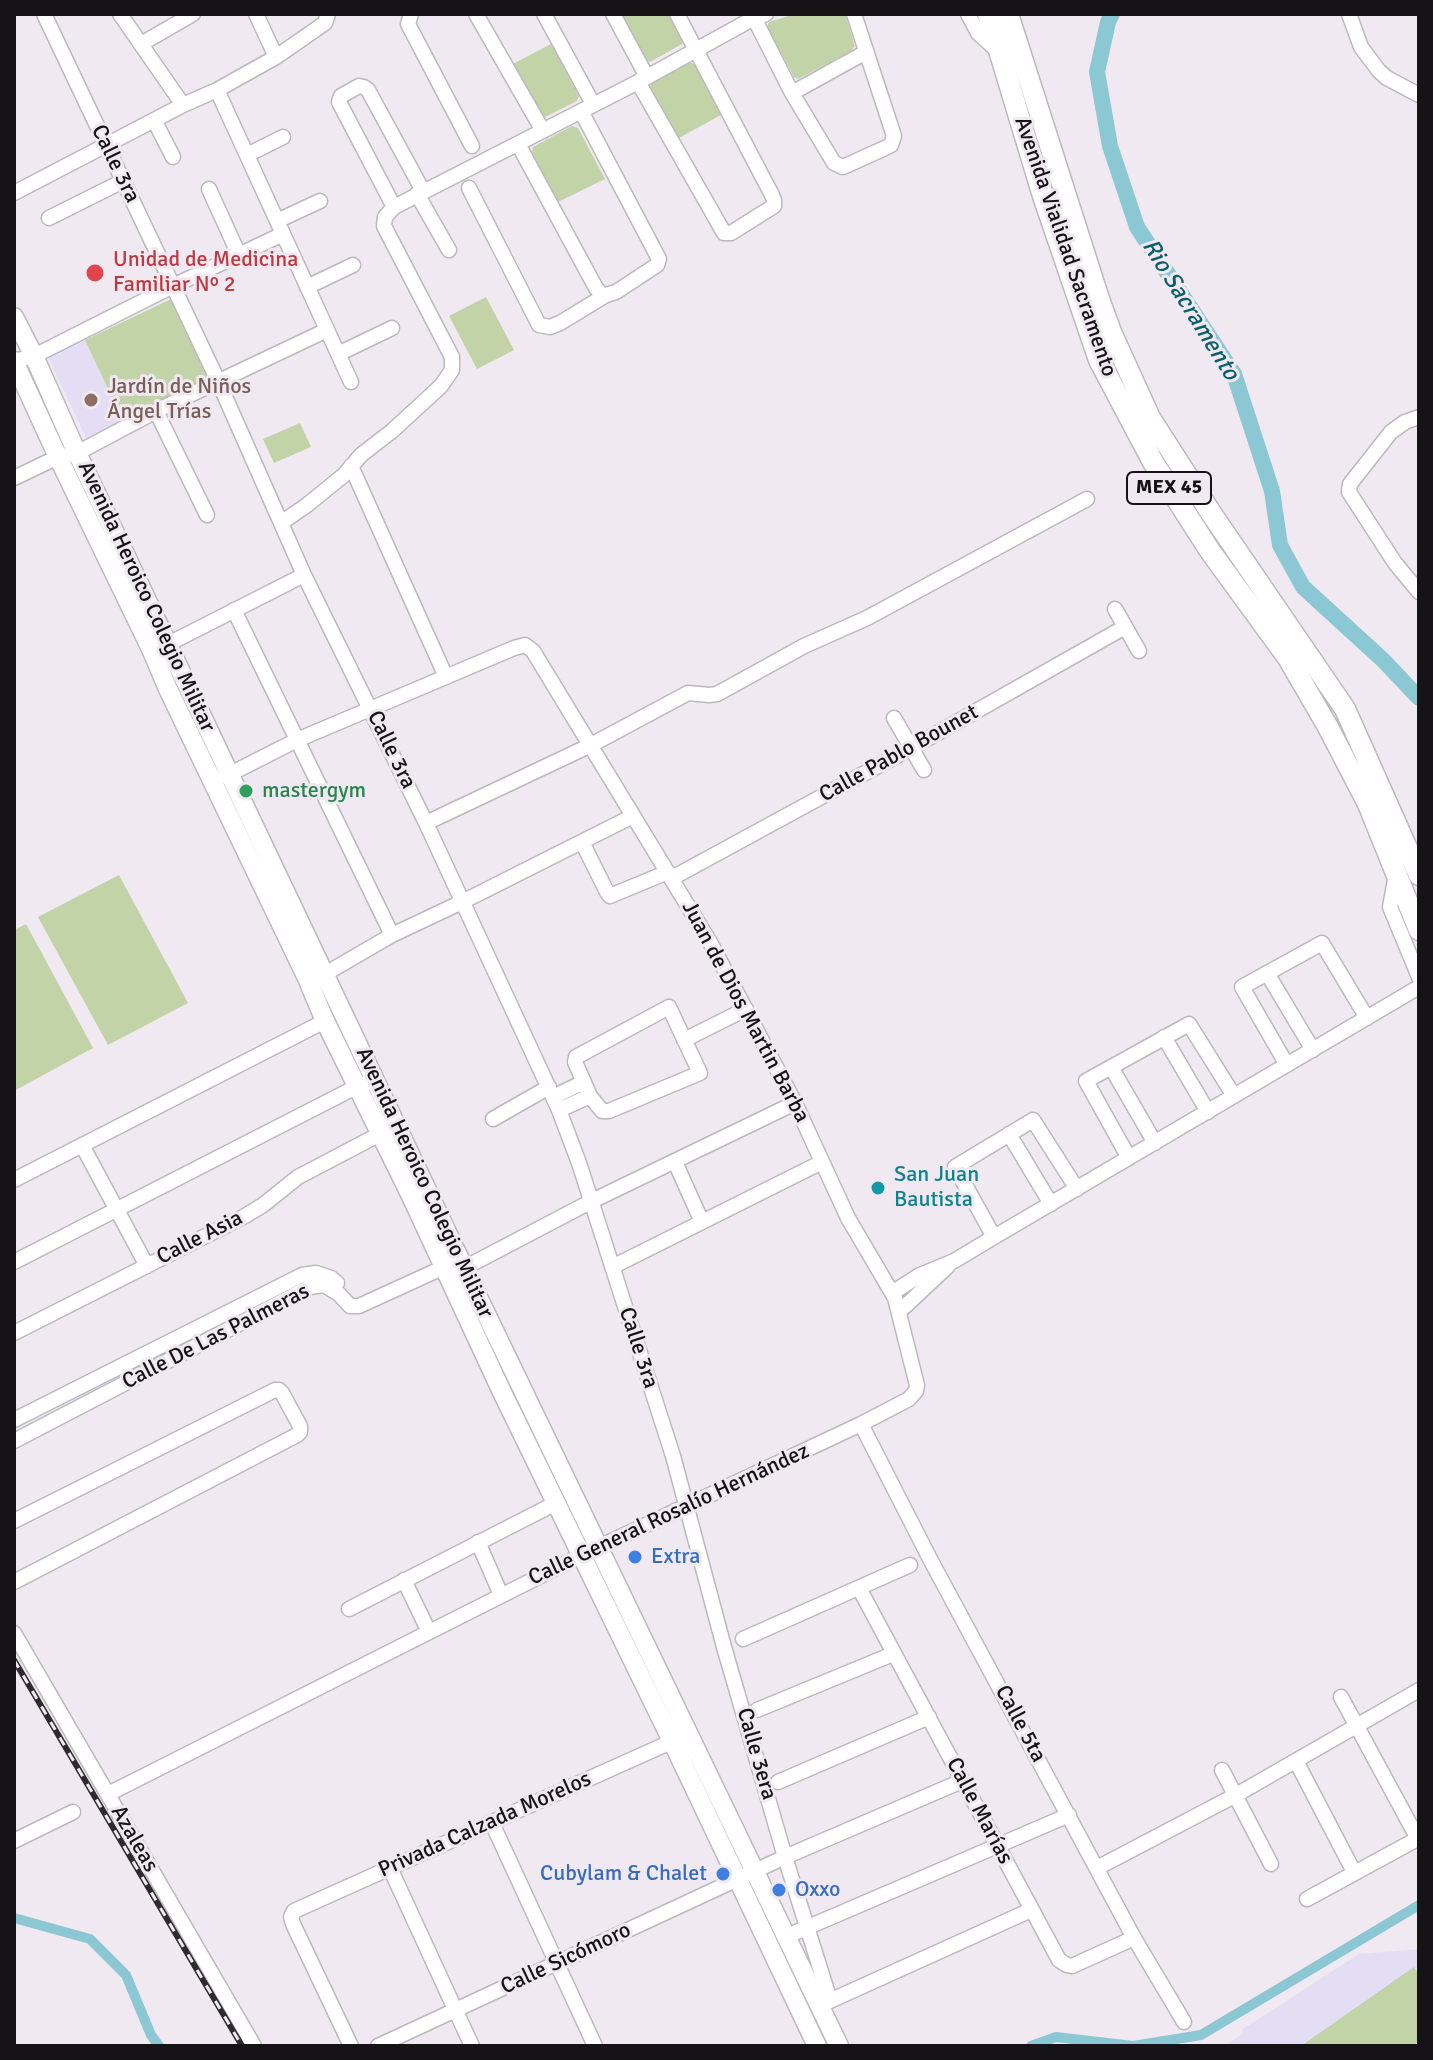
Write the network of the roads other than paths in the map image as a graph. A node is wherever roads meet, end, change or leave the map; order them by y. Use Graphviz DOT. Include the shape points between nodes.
graph roads {
  1 [pos="44,14"];
  2 [pos="120,14"];
  3 [pos="193,14"];
  4 [pos="256,14"];
  5 [pos="411,14"];
  6 [pos="476,14"];
  7 [pos="544,14"];
  8 [pos="613,14"];
  9 [pos="677,14"];
  10 [pos="854,14"];
  11 [pos="968,14"];
  12 [pos="988,14"];
  13 [pos="1008,14"];
  14 [pos="1349,14"];
  15 [pos="757,15"];
  16 [pos="327,19"];
  17 [pos="141,44"];
  18 [pos="695,50"];
  19 [pos="866,52"];
  20 [pos="1000,53"];
  21 [pos="276,57"];
  22 [pos="642,80"];
  23 [pos="217,90"];
  24 [pos="792,93"];
  25 [pos="1419,95"];
  26 [pos="183,105"];
  27 [pos="587,108"];
  28 [pos="154,120"];
  29 [pos="543,131"];
  30 [pos="283,137"];
  31 [pos="518,144"];
  32 [pos="105,146"];
  33 [pos="472,146"];
  34 [pos="247,155"];
  35 [pos="173,157"];
  36 [pos="123,181"];
  37 [pos="469,188"];
  38 [pos="209,189"];
  39 [pos="420,192"];
  40 [pos="14,193"];
  41 [pos="320,201"];
  42 [pos="394,207"];
  43 [pos="49,218"];
  44 [pos="280,228"];
  45 [pos="449,250"];
  46 [pos="239,255"];
  47 [pos="353,265"];
  48 [pos="173,286"];
  49 [pos="307,287"];
  50 [pos="606,295"];
  51 [pos="14,317"];
  52 [pos="392,328"];
  53 [pos="327,330"];
  54 [pos="338,354"];
  55 [pos="34,356"];
  56 [pos="14,361"];
  57 [pos="351,382"];
  58 [pos="219,383"];
  59 [pos="156,411"];
  60 [pos="1419,417"];
  61 [pos="77,453"];
  62 [pos="58,457"];
  63 [pos="351,466"];
  64 [pos="14,478"];
  65 [pos="1087,499"];
  66 [pos="207,515"];
  67 [pos="281,523"];
  68 [pos="304,575"];
  69 [pos="1419,592"];
  70 [pos="1115,609"];
  71 [pos="234,610"];
  72 [pos="1125,627"];
  73 [pos="160,647"];
  74 [pos="1139,651"];
  75 [pos="446,677"];
  76 [pos="371,709"];
  77 [pos="894,718"];
  78 [pos="297,740"];
  79 [pos="591,745"];
  80 [pos="911,748"];
  81 [pos="924,770"];
  82 [pos="221,777"];
  83 [pos="633,816"];
  84 [pos="426,823"];
  85 [pos="582,842"];
  86 [pos="1396,874"];
  87 [pos="670,875"];
  88 [pos="1419,875"];
  89 [pos="462,902"];
  90 [pos="1419,930"];
  91 [pos="392,935"];
  92 [pos="1267,973"];
  93 [pos="316,976"];
  94 [pos="1419,977"];
  95 [pos="1419,987"];
  96 [pos="746,1009"];
  97 [pos="1367,1018"];
  98 [pos="325,1021"];
  99 [pos="1164,1037"];
  100 [pos="684,1040"];
  101 [pos="1313,1050"];
  102 [pos="1287,1065"];
  103 [pos="1111,1067"];
  104 [pos="367,1083"];
  105 [pos="587,1089"];
  106 [pos="1234,1096"];
  107 [pos="554,1098"];
  108 [pos="795,1103"];
  109 [pos="1208,1112"];
  110 [pos="493,1119"];
  111 [pos="380,1134"];
  112 [pos="1009,1134"];
  113 [pos="1155,1143"];
  114 [pos="82,1145"];
  115 [pos="1129,1158"];
  116 [pos="675,1162"];
  117 [pos="822,1162"];
  118 [pos="14,1180"];
  119 [pos="1077,1189"];
  120 [pos="592,1201"];
  121 [pos="1051,1204"];
  122 [pos="116,1209"];
  123 [pos="702,1222"];
  124 [pos="994,1237"];
  125 [pos="453,1261"];
  126 [pos="954,1261"];
  127 [pos="14,1262"];
  128 [pos="147,1266"];
  129 [pos="612,1267"];
  130 [pos="892,1293"];
  131 [pos="900,1311"];
  132 [pos="14,1333"];
  133 [pos="148,1361"];
  134 [pos="909,1399"];
  135 [pos="14,1420"];
  136 [pos="861,1424"];
  137 [pos="14,1441"];
  138 [pos="556,1503"];
  139 [pos="685,1506"];
  140 [pos="14,1521"];
  141 [pos="478,1542"];
  142 [pos="590,1552"];
  143 [pos="910,1565"];
  144 [pos="404,1580"];
  145 [pos="14,1582"];
  146 [pos="859,1588"];
  147 [pos="501,1595"];
  148 [pos="349,1609"];
  149 [pos="429,1632"];
  150 [pos="14,1633"];
  151 [pos="743,1639"];
  152 [pos="893,1654"];
  153 [pos="1418,1692"];
  154 [pos="1341,1697"];
  155 [pos="757,1710"];
  156 [pos="929,1717"];
  157 [pos="1357,1726"];
  158 [pos="681,1737"];
  159 [pos="1296,1761"];
  160 [pos="1222,1770"];
  161 [pos="962,1781"];
  162 [pos="778,1782"];
  163 [pos="108,1794"];
  164 [pos="1236,1795"];
  165 [pos="73,1812"];
  166 [pos="1069,1815"];
  167 [pos="492,1823"];
  168 [pos="1418,1839"];
  169 [pos="14,1841"];
  170 [pos="998,1846"];
  171 [pos="785,1857"];
  172 [pos="1271,1864"];
  173 [pos="390,1868"];
  174 [pos="1097,1868"];
  175 [pos="1354,1872"];
  176 [pos="746,1875"];
  177 [pos="1307,1899"];
  178 [pos="1031,1910"];
  179 [pos="807,1927"];
  180 [pos="785,1937"];
  181 [pos="1134,1938"];
  182 [pos="556,1964"];
  183 [pos="825,2003"];
  184 [pos="456,2010"];
  185 [pos="1184,2022"];
  186 [pos="254,2046"];
  187 [pos="351,2046"];
  188 [pos="378,2046"];
  189 [pos="472,2046"];
  190 [pos="595,2046"];
  191 [pos="817,2046"];
  192 [pos="839,2046"];
  1 -- 32 [label="street, Calle 3ra"];
  2 -- 17 [label="street"];
  3 -- 17 [label="street"];
  4 -- 21 [label="street"];
  5 -- 33 [label="street" via="408,24"];
  6 -- 29 [label="street"];
  7 -- 27 [label="street"];
  8 -- 22 [label="street"];
  9 -- 18 [label="street"];
  10 -- 19 [label="street"];
  11 -- 20 [label="street" via="978,33"];
  12 -- 20 [label="highway, Avenida Vialidad Sacramento / MEX 45"];
  13 -- 88 [label="highway, Avenida Vialidad Sacramento / MEX 45" via="1099,299 1150,418 1345,709"];
  14 -- 25 [label="street" via="1361,47 1379,71"];
  15 -- 18 [label="street"];
  15 -- 24 [label="street"];
  16 -- 21 [label="street"];
  17 -- 26 [label="street"];
  18 -- 22 [label="street"];
  18 -- 22 [label="street" via="774,200 774,206 731,233 719,226"];
  19 -- 24 [label="street"];
  19 -- 24 [label="street" via="894,136 891,145 843,167 836,165"];
  20 -- 86 [label="highway, Avenida Vialidad Sacramento / MEX 45" via="1099,360 1169,489 1306,688 1353,772"];
  21 -- 23 [label="street"];
  22 -- 27 [label="street"];
  23 -- 26 [label="street"];
  23 -- 34 [label="street"];
  26 -- 28 [label="street"];
  27 -- 29 [label="street"];
  27 -- 50 [label="street" via="659,259"];
  28 -- 32 [label="street"];
  28 -- 35 [label="street"];
  29 -- 31 [label="street"];
  30 -- 34 [label="street"];
  31 -- 39 [label="street"];
  31 -- 50 [label="street" via="596,288"];
  32 -- 36 [label="street, Calle 3ra"];
  32 -- 40 [label="street"];
  34 -- 44 [label="street"];
  36 -- 43 [label="street"];
  36 -- 48 [label="street, Calle 3ra"];
  37 -- 50 [label="street" via="539,325 560,323"];
  38 -- 46 [label="street"];
  39 -- 42 [label="street"];
  39 -- 42 [label="street" via="368,90 359,86 341,96 339,102"];
  39 -- 45 [label="street"];
  41 -- 44 [label="street"];
  42 -- 63 [label="street" via="384,226 453,364 441,386"];
  44 -- 46 [label="street"];
  44 -- 49 [label="street"];
  46 -- 48 [label="street"];
  47 -- 49 [label="street"];
  48 -- 55 [label="street"];
  48 -- 58 [label="street, Calle 3ra"];
  49 -- 53 [label="street"];
  51 -- 55 [label="main road, Avenida Heroico Colegio Militar"];
  52 -- 54 [label="street"];
  53 -- 54 [label="street"];
  53 -- 58 [label="street"];
  54 -- 57 [label="street"];
  55 -- 56 [label="street"];
  55 -- 61 [label="main road, Avenida Heroico Colegio Militar"];
  56 -- 62 [label="main road, Avenida Heroico Colegio Militar"];
  58 -- 59 [label="street"];
  58 -- 67 [label="street, Calle 3ra"];
  59 -- 61 [label="street"];
  59 -- 66 [label="street"];
  60 -- 69 [label="street" via="1391,432 1349,492"];
  61 -- 62 [label="street"];
  61 -- 73 [label="main road, Avenida Heroico Colegio Militar"];
  62 -- 64 [label="street"];
  62 -- 73 [label="main road, Avenida Heroico Colegio Militar"];
  63 -- 67 [label="street"];
  63 -- 75 [label="street"];
  65 -- 79 [label="street" via="717,694 688,693"];
  67 -- 68 [label="street, Calle 3ra"];
  68 -- 71 [label="street"];
  68 -- 76 [label="street, Calle 3ra"];
  70 -- 72 [label="street"];
  71 -- 73 [label="street"];
  71 -- 78 [label="street"];
  72 -- 74 [label="street"];
  72 -- 80 [label="street, Calle Pablo Bounet"];
  73 -- 82 [label="main road, Avenida Heroico Colegio Militar" via="168,689"];
  75 -- 76 [label="street"];
  75 -- 79 [label="street, Juan de Dios Martin Barba" via="525,645"];
  76 -- 78 [label="street"];
  76 -- 84 [label="street, Calle 3ra"];
  77 -- 80 [label="street"];
  78 -- 82 [label="street"];
  78 -- 91 [label="street"];
  79 -- 83 [label="street, Juan de Dios Martin Barba"];
  79 -- 84 [label="street"];
  80 -- 81 [label="street"];
  80 -- 87 [label="street, Calle Pablo Bounet"];
  82 -- 93 [label="main road, Avenida Heroico Colegio Militar"];
  83 -- 85 [label="street"];
  83 -- 87 [label="street, Juan de Dios Martin Barba"];
  84 -- 89 [label="street, Calle 3ra"];
  85 -- 87 [label="street, Calle Pablo Bounet" via="610,896"];
  85 -- 89 [label="street"];
  86 -- 90 [label="highway, Avenida Vialidad Sacramento / MEX 45"];
  86 -- 94 [label="street" via="1390,907"];
  87 -- 96 [label="street, Juan de Dios Martin Barba"];
  89 -- 91 [label="street"];
  89 -- 107 [label="street, Calle 3ra"];
  91 -- 93 [label="street"];
  92 -- 97 [label="street" via="1322,943"];
  92 -- 101 [label="street"];
  92 -- 102 [label="street" via="1242,987"];
  93 -- 98 [label="main road, Avenida Heroico Colegio Militar"];
  93 -- 104 [label="main road, Avenida Heroico Colegio Militar"];
  95 -- 97 [label="street"];
  96 -- 100 [label="street"];
  96 -- 108 [label="street, Juan de Dios Martin Barba"];
  97 -- 101 [label="street"];
  98 -- 104 [label="main road, Avenida Heroico Colegio Militar"];
  98 -- 114 [label="street"];
  99 -- 103 [label="street"];
  99 -- 106 [label="street" via="1189,1024"];
  99 -- 109 [label="street"];
  100 -- 105 [label="street" via="700,1073 609,1111 602,1111"];
  100 -- 105 [label="street" via="669,1007 577,1055"];
  101 -- 102 [label="street"];
  102 -- 106 [label="street"];
  103 -- 113 [label="street"];
  103 -- 115 [label="street" via="1086,1081"];
  104 -- 111 [label="main road, Avenida Heroico Colegio Militar"];
  104 -- 122 [label="street"];
  104 -- 125 [label="main road, Avenida Heroico Colegio Militar"];
  105 -- 107 [label="street"];
  106 -- 109 [label="street"];
  107 -- 110 [label="street"];
  107 -- 120 [label="street, Calle 3ra"];
  108 -- 116 [label="street"];
  108 -- 117 [label="street, Juan de Dios Martin Barba"];
  109 -- 113 [label="street"];
  111 -- 125 [label="main road, Avenida Heroico Colegio Militar"];
  111 -- 128 [label="street, Calle Asia" via="298,1177 245,1216"];
  112 -- 119 [label="street" via="1033,1120"];
  112 -- 121 [label="street"];
  112 -- 124 [label="street" via="955,1167"];
  113 -- 115 [label="street"];
  114 -- 118 [label="street"];
  114 -- 122 [label="street"];
  115 -- 119 [label="street"];
  116 -- 120 [label="street"];
  116 -- 123 [label="street"];
  117 -- 123 [label="street"];
  117 -- 130 [label="street, Juan de Dios Martin Barba"];
  119 -- 121 [label="street"];
  120 -- 125 [label="street"];
  120 -- 129 [label="street, Calle 3ra"];
  121 -- 124 [label="street"];
  122 -- 127 [label="street"];
  122 -- 128 [label="street"];
  123 -- 129 [label="street"];
  124 -- 126 [label="street"];
  125 -- 133 [label="street, Calle De Las Palmeras" via="358,1298 331,1278 323,1280"];
  125 -- 138 [label="main road, Avenida Heroico Colegio Militar"];
  125 -- 142 [label="main road, Avenida Heroico Colegio Militar"];
  126 -- 130 [label="street"];
  126 -- 131 [label="street"];
  128 -- 132 [label="street, Calle Asia"];
  129 -- 139 [label="street, Calle 3ra"];
  130 -- 131 [label="street, Juan de Dios Martin Barba"];
  131 -- 134 [label="street, Juan de Dios Martin Barba" via="916,1378 916,1391"];
  133 -- 135 [label="street, Calle De Las Palmeras"];
  133 -- 137 [label="street, Calle De Las Palmeras"];
  134 -- 136 [label="street, Calle General Rosalío Hernández"];
  136 -- 139 [label="street, Calle General Rosalío Hernández"];
  136 -- 166 [label="street, Calle 5ta"];
  138 -- 141 [label="street"];
  138 -- 142 [label="main road, Avenida Heroico Colegio Militar"];
  139 -- 142 [label="street, Calle General Rosalío Hernández"];
  139 -- 171 [label="street, Calle 3era"];
  140 -- 145 [label="street" via="279,1390 300,1426 297,1435"];
  141 -- 144 [label="street"];
  141 -- 147 [label="street"];
  142 -- 147 [label="street, Calle General Rosalío Hernández"];
  142 -- 158 [label="main road, Avenida Heroico Colegio Militar"];
  143 -- 146 [label="street"];
  144 -- 148 [label="street"];
  144 -- 149 [label="street"];
  146 -- 151 [label="street"];
  146 -- 152 [label="street, Calle Marías"];
  147 -- 149 [label="street, Calle General Rosalío Hernández"];
  149 -- 163 [label="street, Calle General Rosalío Hernández"];
  150 -- 163 [label="street, Azaleas"];
  152 -- 155 [label="street"];
  152 -- 156 [label="street, Calle Marías"];
  153 -- 157 [label="street"];
  154 -- 157 [label="street"];
  156 -- 161 [label="street, Calle Marías"];
  156 -- 162 [label="street"];
  157 -- 159 [label="street"];
  157 -- 168 [label="street"];
  158 -- 167 [label="street, Privada Calzada Morelos"];
  158 -- 176 [label="main road, Avenida Heroico Colegio Militar"];
  159 -- 164 [label="street"];
  159 -- 175 [label="street"];
  160 -- 164 [label="street"];
  161 -- 170 [label="street, Calle Marías"];
  161 -- 171 [label="street, Calle Sicómoro"];
  163 -- 186 [label="street, Azaleas"];
  164 -- 172 [label="street"];
  164 -- 174 [label="street"];
  165 -- 169 [label="street"];
  166 -- 170 [label="street"];
  166 -- 174 [label="street, Calle 5ta"];
  167 -- 173 [label="street, Privada Calzada Morelos"];
  167 -- 182 [label="street"];
  168 -- 175 [label="street"];
  170 -- 178 [label="street, Calle Marías"];
  170 -- 179 [label="street"];
  171 -- 176 [label="street, Calle Sicómoro"];
  171 -- 179 [label="street, Calle 3era"];
  173 -- 184 [label="street"];
  173 -- 187 [label="street, Privada Calzada Morelos" via="294,1911 291,1917"];
  174 -- 181 [label="street, Calle 5ta"];
  175 -- 177 [label="street"];
  176 -- 180 [label="main road, Avenida Heroico Colegio Militar"];
  176 -- 182 [label="street, Calle Sicómoro"];
  176 -- 191 [label="main road, Avenida Heroico Colegio Militar"];
  178 -- 181 [label="street, Calle Marías" via="1055,1955 1067,1965"];
  178 -- 183 [label="street"];
  179 -- 180 [label="street"];
  179 -- 183 [label="street, Calle 3era"];
  180 -- 183 [label="main road, Avenida Heroico Colegio Militar"];
  181 -- 185 [label="street, Calle 5ta"];
  182 -- 184 [label="street, Calle Sicómoro"];
  182 -- 190 [label="street"];
  183 -- 192 [label="main road, Avenida Heroico Colegio Militar"];
  184 -- 188 [label="street, Calle Sicómoro"];
  184 -- 189 [label="street"];
}
